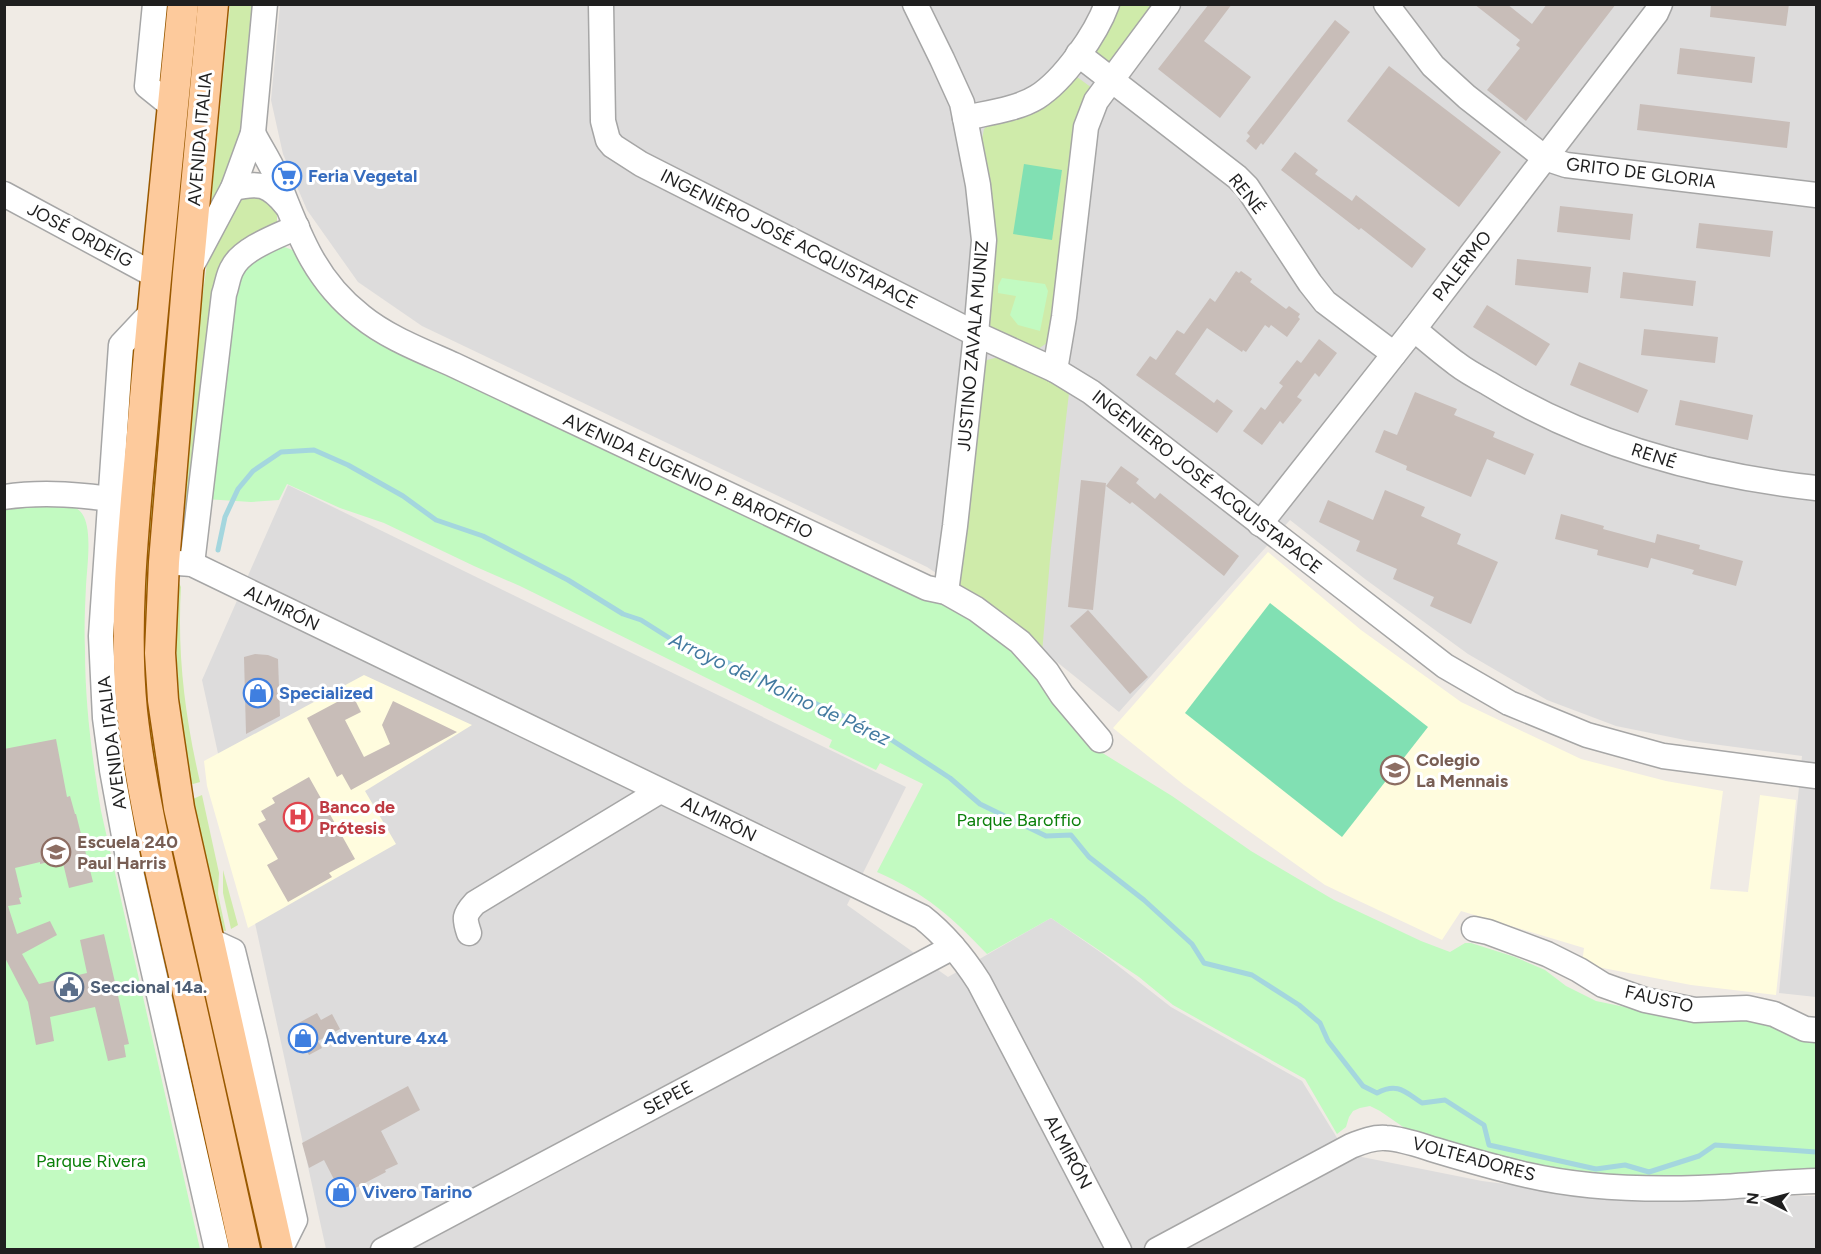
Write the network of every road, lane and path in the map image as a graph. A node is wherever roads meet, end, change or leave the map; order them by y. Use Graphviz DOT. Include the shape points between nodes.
graph roads {
  1 [pos="155,4"];
  2 [pos="183,4"];
  3 [pos="213,4"];
  4 [pos="265,4"];
  5 [pos="601,4"];
  6 [pos="915,4"];
  7 [pos="1107,4"];
  8 [pos="1168,4"];
  9 [pos="1386,4"];
  10 [pos="1660,4"];
  11 [pos="1078,54"];
  12 [pos="1111,79"];
  13 [pos="173,107"];
  14 [pos="965,118"];
  15 [pos="253,134"];
  16 [pos="1545,158"];
  17 [pos="233,188"];
  18 [pos="4,194"];
  19 [pos="1816,195"];
  20 [pos="286,205"];
  21 [pos="297,227"];
  22 [pos="188,273"];
  23 [pos="156,276"];
  24 [pos="152,312"];
  25 [pos="1414,329"];
  26 [pos="976,334"];
  27 [pos="1394,354"];
  28 [pos="1055,370"];
  29 [pos="1816,488"];
  30 [pos="4,497"];
  31 [pos="123,501"];
  32 [pos="1260,524"];
  33 [pos="178,563"];
  34 [pos="946,592"];
  35 [pos="1100,740"];
  36 [pos="1816,776"];
  37 [pos="660,791"];
  38 [pos="1474,929"];
  39 [pos="469,933"];
  40 [pos="953,946"];
  41 [pos="1816,1030"];
  42 [pos="204,1064"];
  43 [pos="176,1072"];
  44 [pos="1816,1181"];
  45 [pos="217,1250"];
  46 [pos="245,1250"];
  47 [pos="279,1250"];
  48 [pos="383,1250"];
  49 [pos="1119,1250"];
  50 [pos="1157,1250"];
  1 -- 13 [label="street, AVENIDA ITALIA" via="147,86"];
  2 -- 13 [label="main road, AVENIDA ITALIA"];
  3 -- 22 [label="main road, AVENIDA ITALIA"];
  4 -- 15 [label="street, AVENIDA ITALIA"];
  5 -- 26 [label="street, INGENIERO JOSÉ ACQUISTAPACE" via="603,121 613,146 641,164"];
  6 -- 14 [label="street, JUSTINO ZAVALA MUNIZ" via="962,103"];
  7 -- 11 [label="street"];
  8 -- 12 [label="street"];
  9 -- 16 [label="street, GRITO DE GLORIA" via="1433,66"];
  10 -- 16 [label="street, PALERMO"];
  11 -- 12 [label="street, RENÉ"];
  11 -- 14 [label="street" via="1050,87 1036,97 1023,104"];
  12 -- 27 [label="street, RENÉ" via="1237,177 1325,302"];
  12 -- 28 [label="street" via="1096,101 1086,127"];
  13 -- 23 [label="main road, AVENIDA ITALIA"];
  14 -- 26 [label="street, JUSTINO ZAVALA MUNIZ" via="984,240"];
  15 -- 17 [label="street, AVENIDA ITALIA"];
  15 -- 20 [label="street, AVENIDA EUGENIO P. BAROFFIO" via="274,172"];
  16 -- 19 [label="street, GRITO DE GLORIA" via="1566,165"];
  16 -- 25 [label="street, PALERMO"];
  17 -- 20 [label="street, AVENIDA EUGENIO P. BAROFFIO" via="251,184 267,187"];
  17 -- 22 [label="street, AVENIDA ITALIA"];
  18 -- 23 [label="street, JOSÉ ORDEIG"];
  20 -- 21 [label="street, AVENIDA EUGENIO P. BAROFFIO"];
  21 -- 33 [label="street, AVENIDA ITALIA" via="255,247 232,267 224,294"];
  21 -- 34 [label="street, AVENIDA EUGENIO P. BAROFFIO" via="327,283 344,302 386,333 927,588"];
  22 -- 33 [label="main road, AVENIDA ITALIA"];
  23 -- 24 [label="main road, AVENIDA ITALIA"];
  24 -- 31 [label="main road, AVENIDA ITALIA"];
  24 -- 31 [label="street, AVENIDA ITALIA" via="121,345"];
  25 -- 27 [label="street, PALERMO"];
  25 -- 29 [label="street, RENÉ" via="1503,393 1578,430 1693,468"];
  26 -- 28 [label="street, INGENIERO JOSÉ ACQUISTAPACE"];
  26 -- 34 [label="street, JUSTINO ZAVALA MUNIZ"];
  27 -- 32 [label="street, PALERMO"];
  28 -- 32 [label="street, INGENIERO JOSÉ ACQUISTAPACE" via="1091,392"];
  30 -- 31 [label="street" via="63,493"];
  31 -- 42 [label="main road, AVENIDA ITALIA" via="132,710 143,790"];
  31 -- 43 [label="street, AVENIDA ITALIA" via="101,636 105,718 129,863"];
  32 -- 36 [label="street, INGENIERO JOSÉ ACQUISTAPACE" via="1445,666 1509,703 1587,735 1663,756"];
  33 -- 37 [label="street, ALMIRÓN"];
  33 -- 47 [label="main road, AVENIDA ITALIA" via="160,653 179,808"];
  34 -- 35 [label="street, AVENIDA EUGENIO P. BAROFFIO" via="986,615 1020,642"];
  37 -- 39 [label="street" via="475,903 466,913"];
  37 -- 40 [label="street, ALMIRÓN" via="922,917"];
  38 -- 41 [label="street, FAUSTO" via="1547,954 1603,985 1645,1000 1695,1010 1747,1008"];
  40 -- 48 [label="street, SEPEE"];
  40 -- 49 [label="street, ALMIRÓN" via="979,982"];
  42 -- 43 [label="street"];
  42 -- 46 [label="main road, AVENIDA ITALIA"];
  43 -- 45 [label="street, AVENIDA ITALIA"];
  44 -- 50 [label="street, VOLTEADORES" via="1700,1188 1588,1185 1529,1176 1401,1140 1375,1138 1351,1146"];
}
